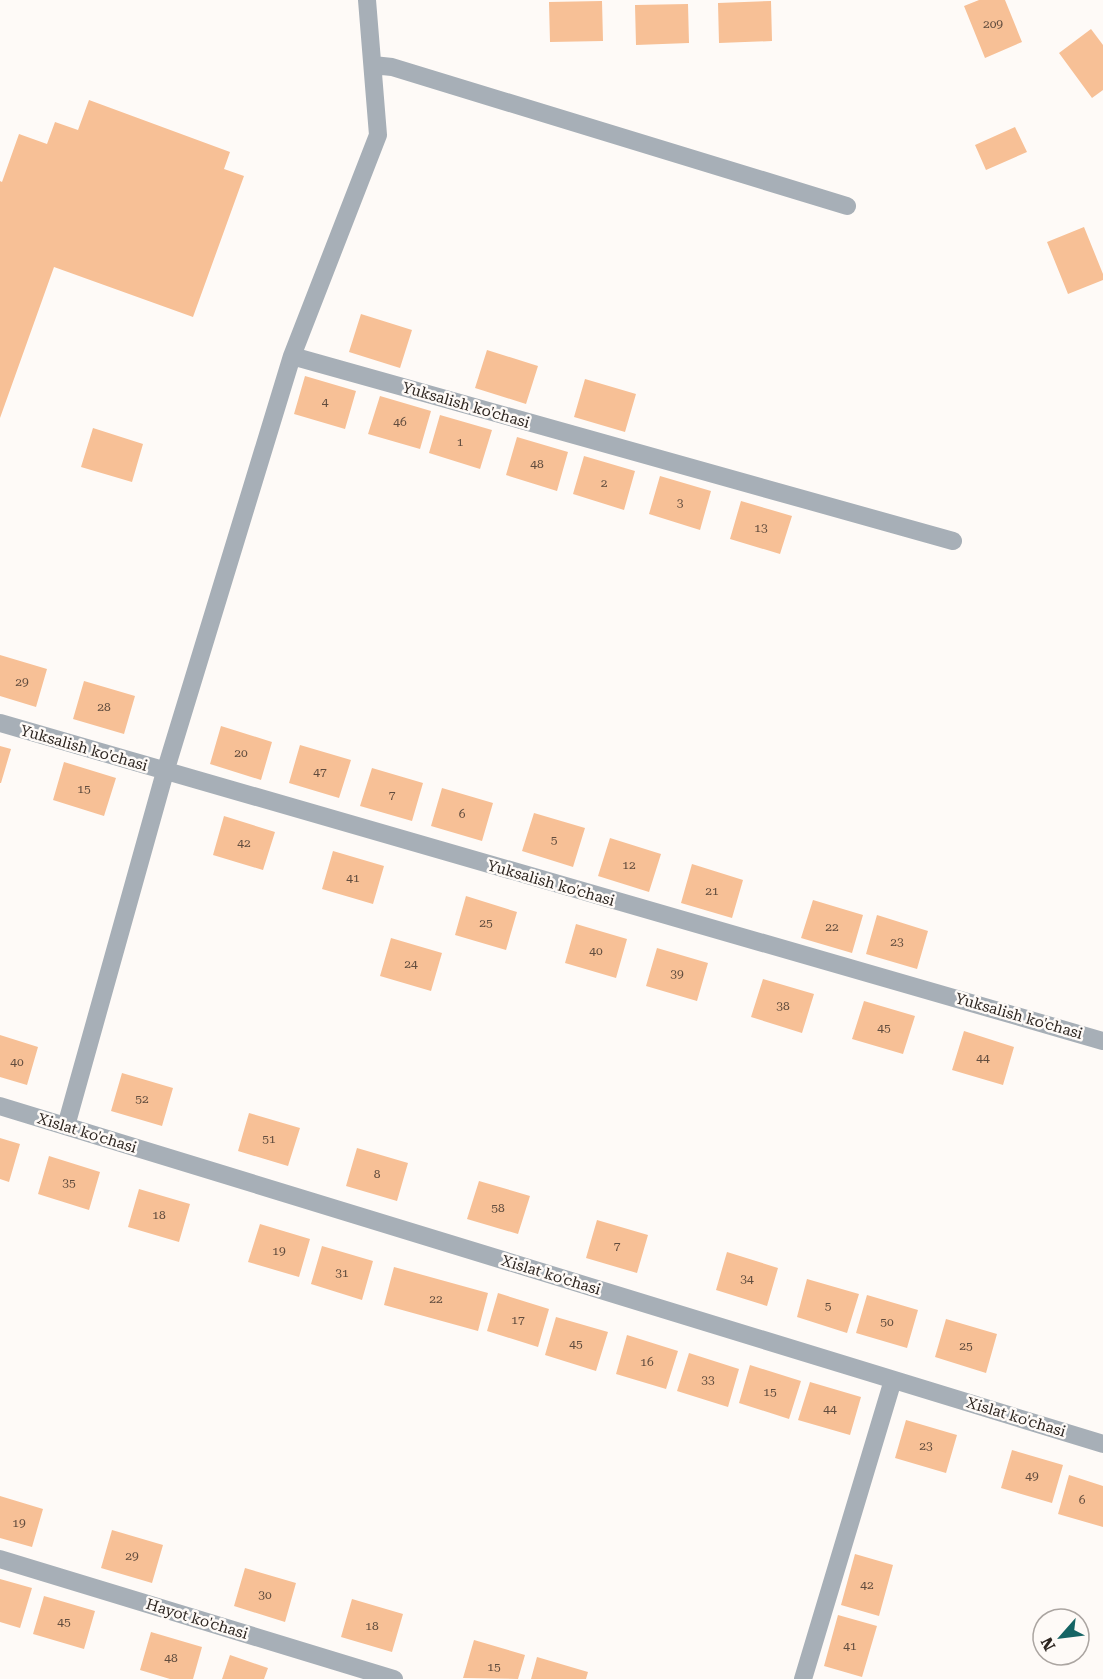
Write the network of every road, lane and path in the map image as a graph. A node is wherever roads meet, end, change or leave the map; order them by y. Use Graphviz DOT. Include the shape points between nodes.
graph roads {
  1 [pos="367,0"];
  2 [pos="373,66"];
  3 [pos="847,206"];
  4 [pos="292,356"];
  5 [pos="953,541"];
  6 [pos="0,723"];
  7 [pos="165,772"];
  8 [pos="1103,1041"];
  9 [pos="0,1106"];
  10 [pos="66,1126"];
  11 [pos="893,1380"];
  12 [pos="1103,1444"];
  13 [pos="0,1559"];
  14 [pos="394,1679"];
  15 [pos="803,1679"];
  1 -- 2 [label="street"];
  2 -- 3 [label="street" via="392,67"];
  2 -- 4 [label="street" via="378,135"];
  4 -- 5 [label="street, Yuksalish ko'chasi"];
  4 -- 7 [label="street"];
  6 -- 7 [label="street, Yuksalish ko'chasi"];
  7 -- 8 [label="street, Yuksalish ko'chasi"];
  7 -- 10 [label="street"];
  9 -- 10 [label="street, Xislat ko'chasi"];
  10 -- 11 [label="street, Xislat ko'chasi"];
  11 -- 12 [label="street, Xislat ko'chasi"];
  11 -- 15 [label="street"];
  13 -- 14 [label="street, Hayot ko'chasi"];
}
